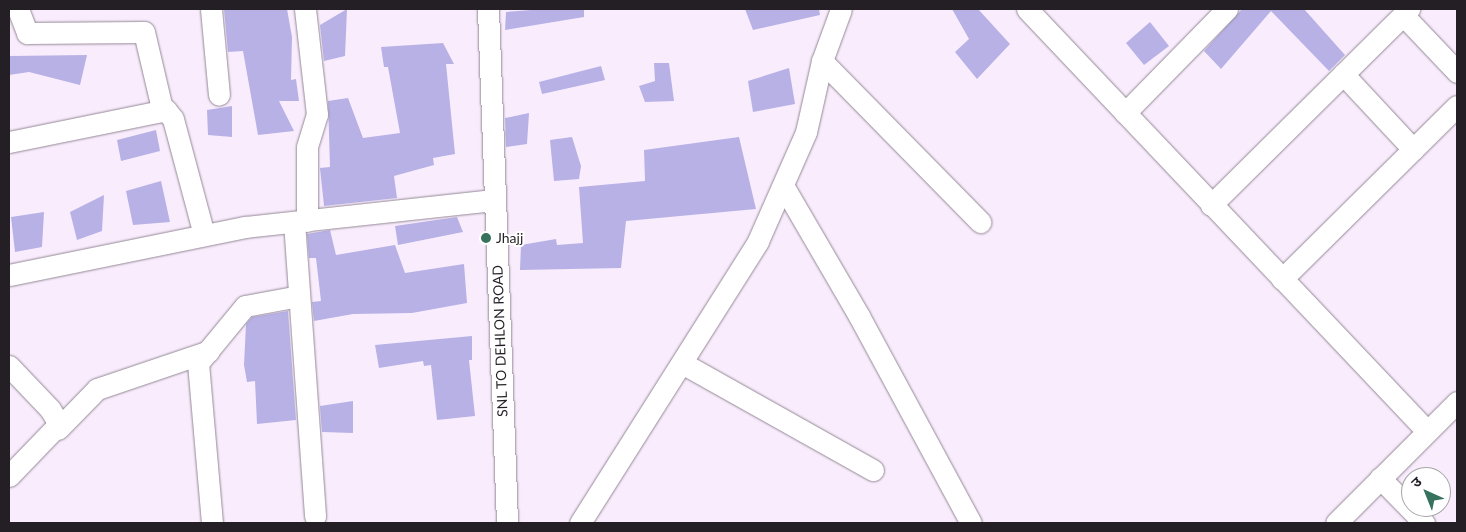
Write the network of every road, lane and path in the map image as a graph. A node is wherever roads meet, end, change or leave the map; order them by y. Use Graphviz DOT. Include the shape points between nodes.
graph roads {
  1 [pos="18,9"];
  2 [pos="212,9"];
  3 [pos="305,9"];
  4 [pos="488,9"];
  5 [pos="841,9"];
  6 [pos="1027,9"];
  7 [pos="1227,9"];
  8 [pos="1406,12"];
  9 [pos="822,61"];
  10 [pos="1457,72"];
  11 [pos="1343,74"];
  12 [pos="219,95"];
  13 [pos="1457,106"];
  14 [pos="162,109"];
  15 [pos="1125,113"];
  16 [pos="9,142"];
  17 [pos="1413,149"];
  18 [pos="784,187"];
  19 [pos="494,200"];
  20 [pos="1211,205"];
  21 [pos="301,222"];
  22 [pos="980,222"];
  23 [pos="204,235"];
  24 [pos="9,275"];
  25 [pos="1282,279"];
  26 [pos="300,296"];
  27 [pos="209,350"];
  28 [pos="682,363"];
  29 [pos="9,366"];
  30 [pos="1457,402"];
  31 [pos="58,429"];
  32 [pos="1426,430"];
  33 [pos="873,470"];
  34 [pos="9,476"];
  35 [pos="1380,478"];
  36 [pos="315,516"];
  37 [pos="212,523"];
  38 [pos="507,523"];
  39 [pos="580,523"];
  40 [pos="971,523"];
  41 [pos="1336,523"];
  42 [pos="1424,523"];
  1 -- 14 [label="street" via="27,33 144,32"];
  2 -- 12 [label="street"];
  3 -- 21 [label="street" via="317,114 307,147"];
  4 -- 19 [label="street, SNL TO DEHLON ROAD"];
  5 -- 9 [label="street"];
  6 -- 15 [label="street"];
  7 -- 15 [label="street"];
  8 -- 10 [label="street"];
  8 -- 11 [label="street"];
  9 -- 18 [label="street" via="806,132"];
  9 -- 22 [label="street"];
  11 -- 17 [label="street"];
  11 -- 20 [label="street"];
  13 -- 17 [label="street"];
  14 -- 16 [label="street"];
  14 -- 23 [label="street" via="173,119"];
  15 -- 20 [label="street"];
  17 -- 25 [label="street"];
  18 -- 28 [label="street" via="758,240"];
  18 -- 40 [label="street" via="860,316"];
  19 -- 21 [label="street"];
  19 -- 38 [label="street, SNL TO DEHLON ROAD"];
  20 -- 25 [label="street"];
  21 -- 23 [label="street"];
  21 -- 26 [label="street"];
  23 -- 24 [label="street"];
  25 -- 32 [label="street"];
  26 -- 27 [label="street" via="249,304"];
  26 -- 36 [label="street"];
  27 -- 31 [label="street" via="97,389"];
  27 -- 37 [label="street" via="197,368"];
  28 -- 33 [label="street"];
  28 -- 39 [label="street"];
  29 -- 31 [label="street" via="50,409"];
  30 -- 32 [label="street"];
  31 -- 34 [label="street"];
  32 -- 35 [label="street"];
  35 -- 41 [label="street"];
  35 -- 42 [label="street"];
}
